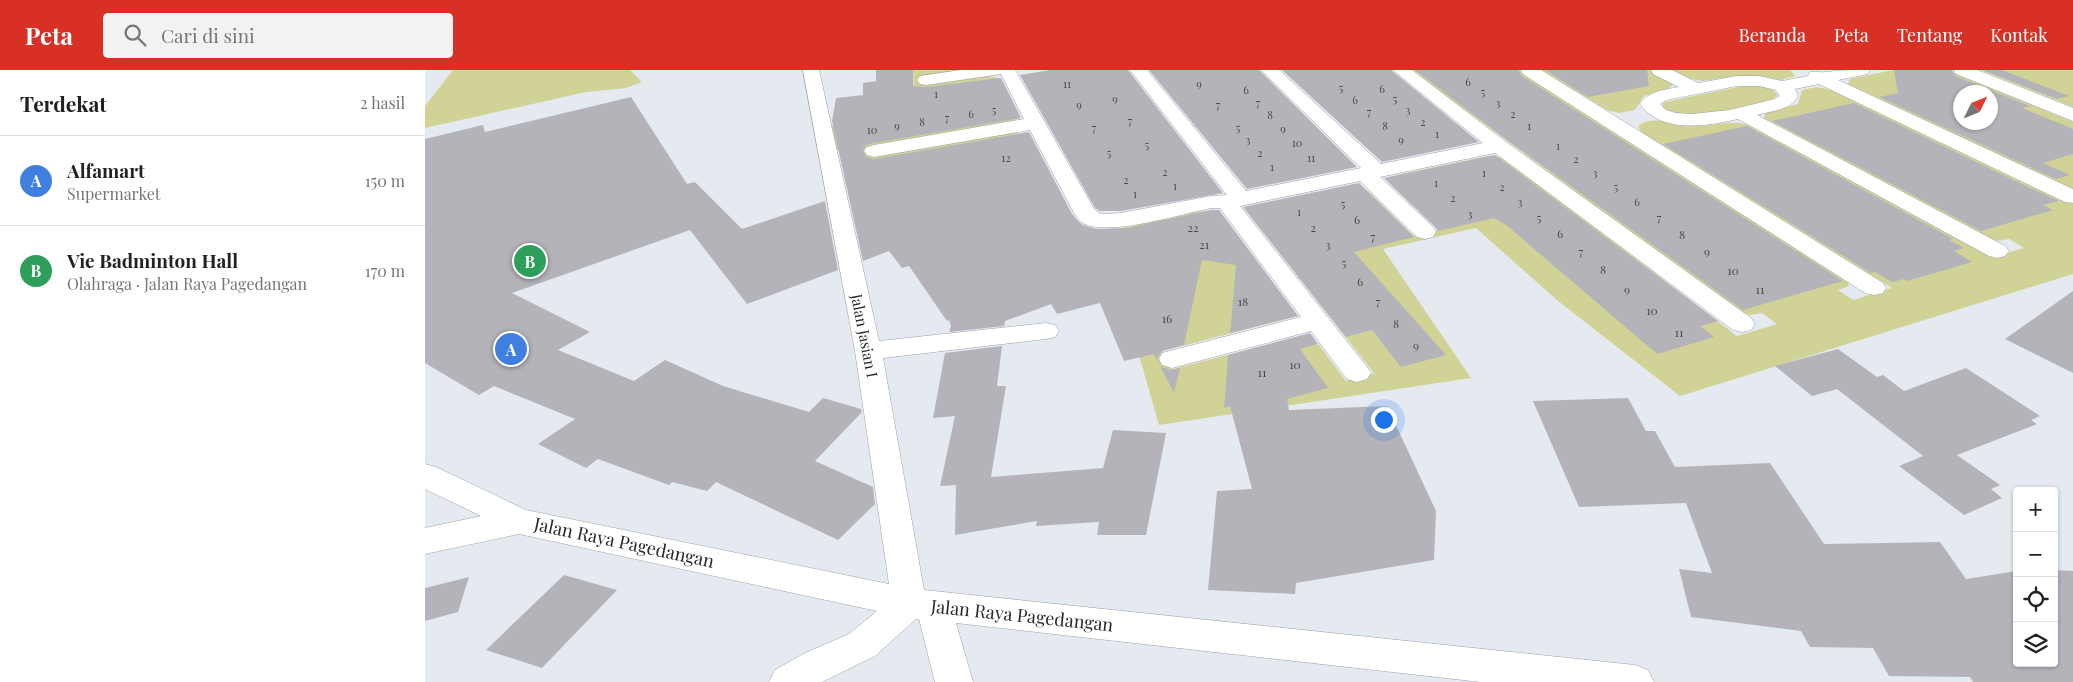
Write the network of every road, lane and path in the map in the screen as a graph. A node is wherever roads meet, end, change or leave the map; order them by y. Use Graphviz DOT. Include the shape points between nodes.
graph roads {
  1 [pos="811,70"];
  2 [pos="998,70"];
  3 [pos="1007,70"];
  4 [pos="1138,70"];
  5 [pos="1269,70"];
  6 [pos="1401,70"];
  7 [pos="1529,70"];
  8 [pos="1659,70"];
  9 [pos="1803,70"];
  10 [pos="1862,70"];
  11 [pos="1962,70"];
  12 [pos="1821,78"];
  13 [pos="926,80"];
  14 [pos="1782,86"];
  15 [pos="1694,88"];
  16 [pos="1738,112"];
  17 [pos="1657,113"];
  18 [pos="2073,115"];
  19 [pos="1613,122"];
  20 [pos="1035,123"];
  21 [pos="1499,146"];
  22 [pos="874,151"];
  23 [pos="1370,172"];
  24 [pos="2073,196"];
  25 [pos="1233,200"];
  26 [pos="1425,232"];
  27 [pos="1997,251"];
  28 [pos="1874,288"];
  29 [pos="1317,321"];
  30 [pos="1742,324"];
  31 [pos="1046,332"];
  32 [pos="868,351"];
  33 [pos="1172,359"];
  34 [pos="1357,373"];
  35 [pos="425,475"];
  36 [pos="519,521"];
  37 [pos="425,542"];
  38 [pos="921,605"];
  39 [pos="1552,678"];
  40 [pos="788,682"];
  41 [pos="954,682"];
  42 [pos="1635,682"];
  1 -- 32 [label="street, Jalan Jasian I"];
  2 -- 13 [label="street"];
  3 -- 20 [label="street"];
  4 -- 25 [label="street"];
  5 -- 23 [label="street"];
  6 -- 21 [label="street"];
  7 -- 19 [label="street"];
  8 -- 15 [label="street"];
  9 -- 12 [label="street"];
  10 -- 12 [label="street"];
  11 -- 18 [label="street"];
  12 -- 14 [label="street"];
  12 -- 24 [label="street"];
  14 -- 15 [label="street" via="1747,80"];
  14 -- 16 [label="street" via="1788,91 1787,100"];
  15 -- 17 [label="street" via="1653,99 1649,104"];
  16 -- 17 [label="street" via="1693,120"];
  16 -- 27 [label="street"];
  17 -- 19 [label="street"];
  19 -- 28 [label="street"];
  20 -- 22 [label="street"];
  20 -- 25 [label="street" via="1085,213 1092,219 1121,220"];
  21 -- 23 [label="street"];
  21 -- 30 [label="street"];
  23 -- 25 [label="street"];
  23 -- 26 [label="street"];
  25 -- 29 [label="street"];
  29 -- 33 [label="street"];
  29 -- 34 [label="street"];
  31 -- 32 [label="street"];
  32 -- 38 [label="street, Jalan Jasian I"];
  35 -- 36 [label="street, Jalan Raya Pagedangan"];
  36 -- 37 [label="street"];
  36 -- 38 [label="street, Jalan Raya Pagedangan"];
  38 -- 39 [label="street, Jalan Raya Pagedangan"];
  38 -- 40 [label="street" via="862,645"];
  38 -- 41 [label="street, Jalan Jasian I"];
  39 -- 42 [label="street, Jalan Raya Pagedangan"];
}
